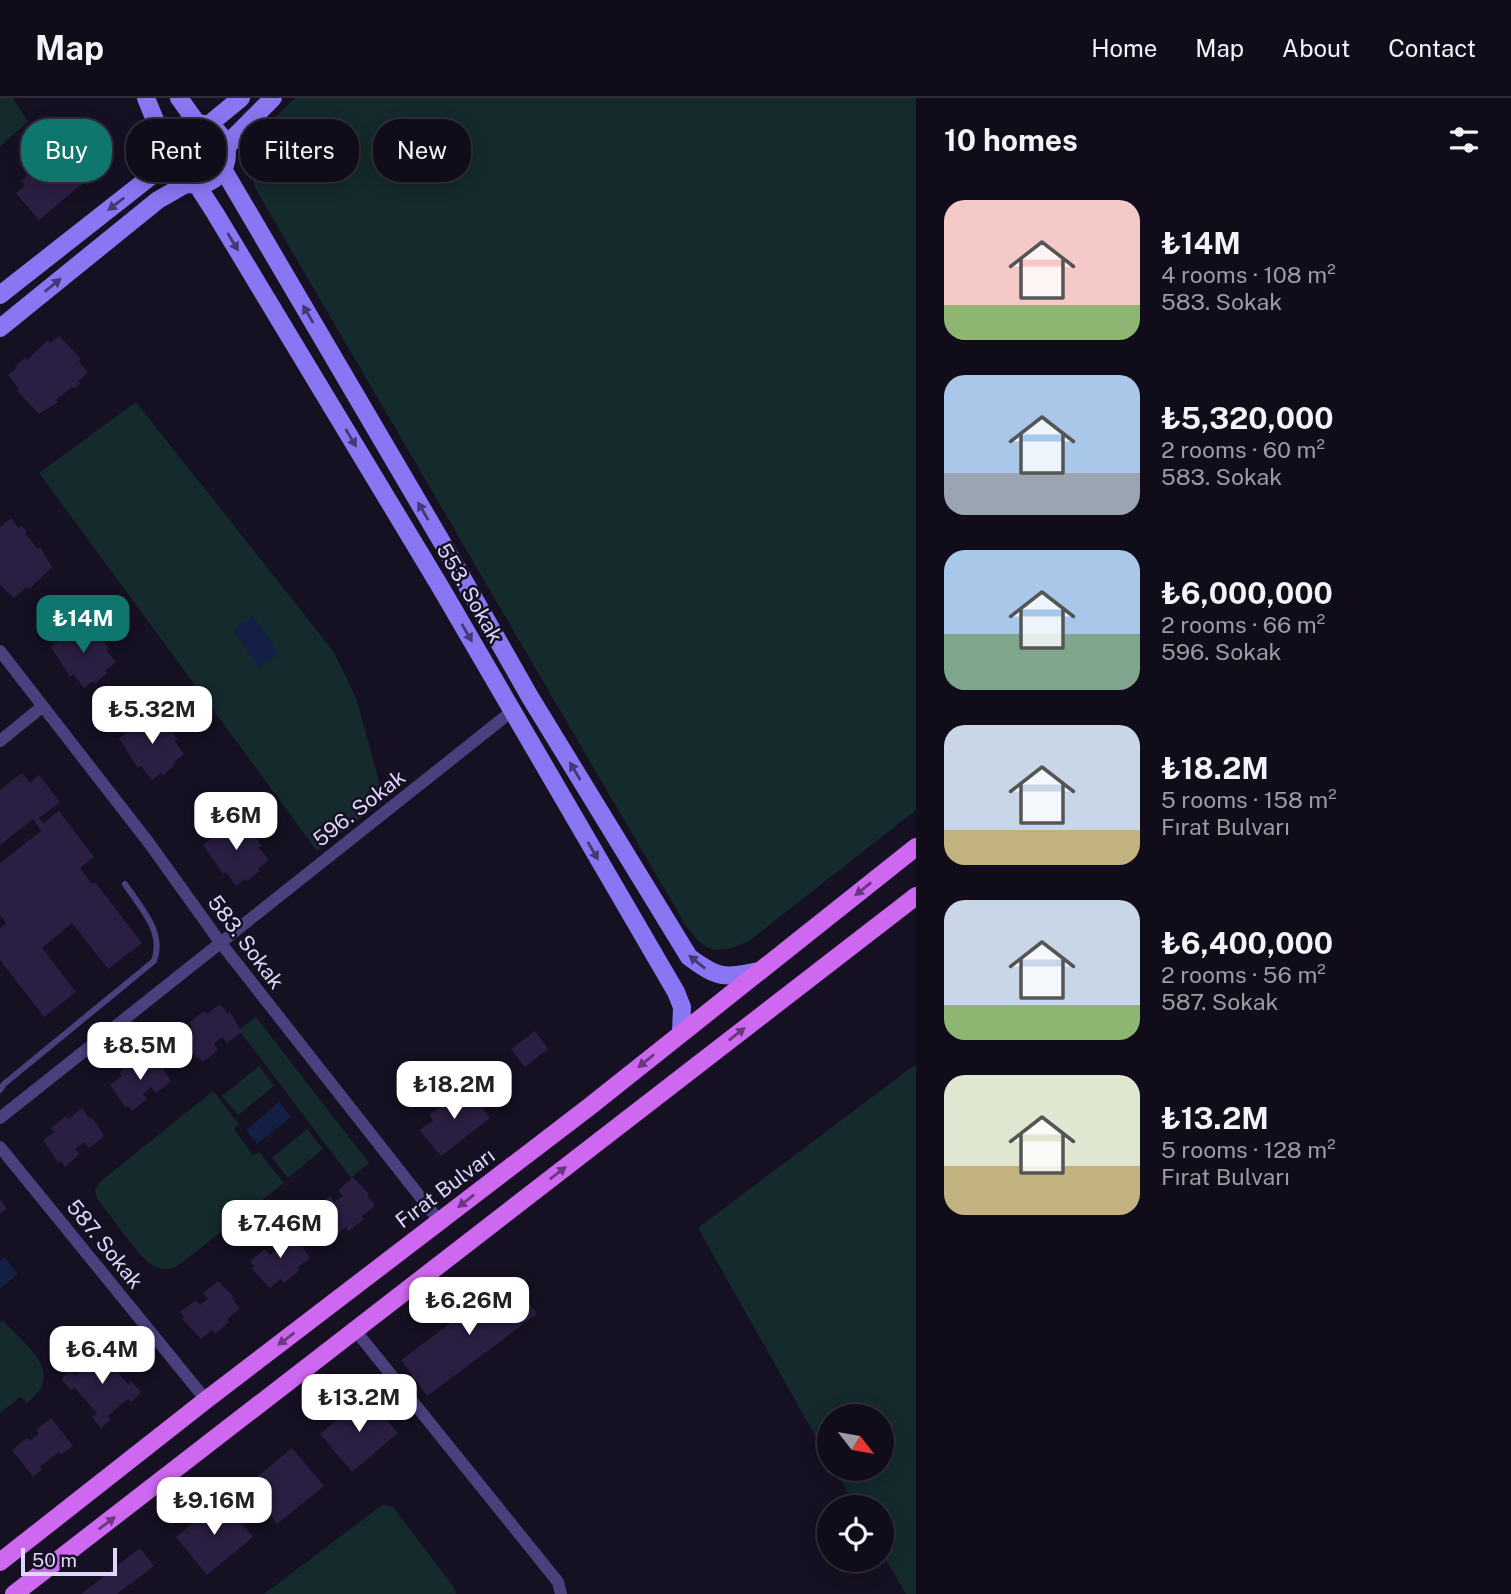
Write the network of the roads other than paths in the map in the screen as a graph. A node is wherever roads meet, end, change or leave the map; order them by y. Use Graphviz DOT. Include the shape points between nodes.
graph roads {
  1 [pos="146,98"];
  2 [pos="179,98"];
  3 [pos="241,98"];
  4 [pos="273,98"];
  5 [pos="153,119"];
  6 [pos="198,119"];
  7 [pos="210,119"];
  8 [pos="226,149"];
  9 [pos="226,174"];
  10 [pos="144,182"];
  11 [pos="187,182"];
  12 [pos="198,182"];
  13 [pos="191,184"];
  14 [pos="0,295"];
  15 [pos="0,328"];
  16 [pos="0,651"];
  17 [pos="43,706"];
  18 [pos="511,712"];
  19 [pos="0,741"];
  20 [pos="916,847"];
  21 [pos="125,884"];
  22 [pos="916,896"];
  23 [pos="220,942"];
  24 [pos="760,971"];
  25 [pos="681,1033"];
  26 [pos="0,1090"];
  27 [pos="0,1118"];
  28 [pos="0,1147"];
  29 [pos="440,1222"];
  30 [pos="355,1330"];
  31 [pos="206,1400"];
  32 [pos="0,1562"];
  33 [pos="14,1594"];
  34 [pos="561,1594"];
  1 -- 5 [label="main road"];
  2 -- 6 [label="main road"];
  3 -- 7 [label="main road"];
  4 -- 8 [label="main road"];
  24 -- 9 [label="main road, one-way" via="712,974 689,957 530,697"];
  10 -- 14 [label="main road, one-way"];
  11 -- 13 [label="main road"];
  12 -- 13 [label="main road"];
  15 -- 13 [label="main road, one-way" via="158,200"];
  13 -- 18 [label="main road, 553. Sokak, one-way" via="215,213"];
  16 -- 17 [label="street, 583. Sokak"];
  17 -- 19 [label="street"];
  17 -- 23 [label="street, 583. Sokak"];
  18 -- 23 [label="street, 596. Sokak"];
  18 -- 25 [label="main road, 553. Sokak, one-way" via="676,992 682,1007"];
  20 -- 24 [label="main road, Fırat Bulvarı, one-way"];
  21 -- 26 [label="lane" via="156,931 154,961"];
  30 -- 22 [label="main road, one-way"];
  23 -- 27 [label="street, 596. Sokak"];
  23 -- 29 [label="street, 583. Sokak"];
  24 -- 25 [label="main road, Fırat Bulvarı"];
  25 -- 29 [label="main road, Fırat Bulvarı, one-way"];
  28 -- 31 [label="street, 587. Sokak"];
  29 -- 31 [label="main road, Fırat Bulvarı, one-way"];
  33 -- 30 [label="main road, one-way"];
  30 -- 34 [label="street" via="558,1583"];
  31 -- 32 [label="main road, Fırat Bulvarı"];
}
